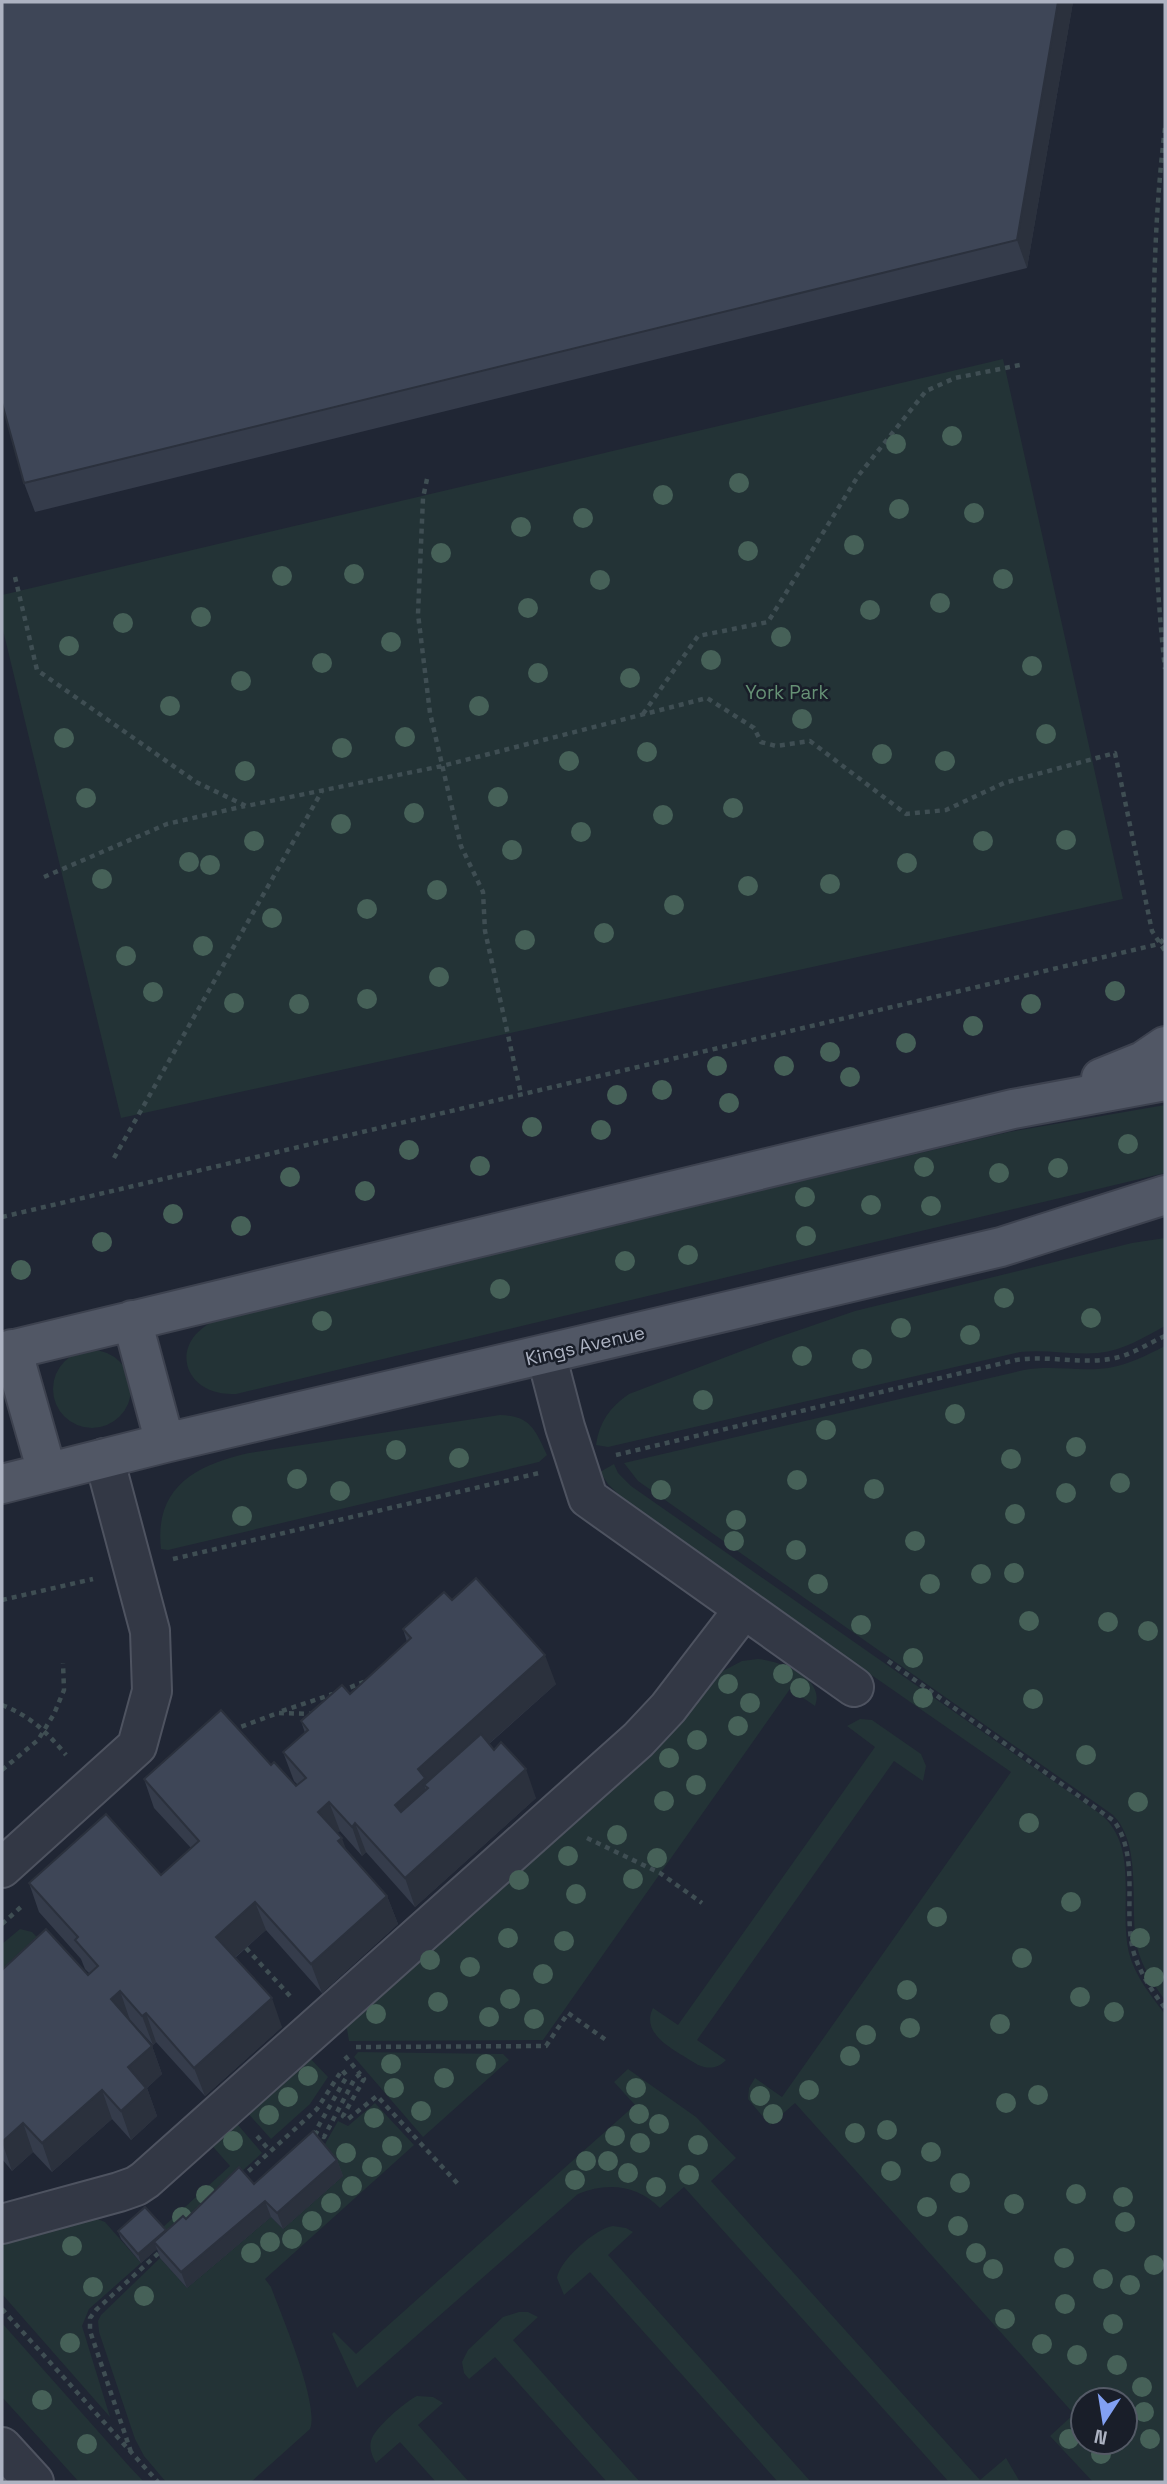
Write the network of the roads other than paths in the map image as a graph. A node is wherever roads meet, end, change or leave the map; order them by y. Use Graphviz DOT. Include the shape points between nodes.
graph roads {
  1 [pos="1165,1046"];
  2 [pos="1165,1081"];
  3 [pos="1013,1109"];
  4 [pos="1165,1195"];
  5 [pos="1165,1223"];
  6 [pos="1001,1247"];
  7 [pos="132,1320"];
  8 [pos="7,1351"];
  9 [pos="545,1354"];
  10 [pos="165,1443"];
  11 [pos="104,1458"];
  12 [pos="47,1472"];
  13 [pos="2,1483"];
  14 [pos="744,1609"];
  15 [pos="854,1687"];
  16 [pos="2,1868"];
  17 [pos="2,2224"];
  18 [pos="2,2447"];
  19 [pos="34,2482"];
  1 -- 3 [label="main road" via="1121,1071"];
  2 -- 3 [label="main road"];
  3 -- 7 [label="main road"];
  4 -- 6 [label="main road, Kings Avenue"];
  5 -- 6 [label="main road"];
  6 -- 9 [label="main road, Kings Avenue"];
  7 -- 8 [label="main road"];
  7 -- 10 [label="main road"];
  8 -- 12 [label="main road"];
  9 -- 10 [label="main road, Kings Avenue"];
  9 -- 14 [label="street" via="588,1498"];
  10 -- 11 [label="main road, Kings Avenue"];
  11 -- 12 [label="main road, Kings Avenue"];
  11 -- 16 [label="street" via="149,1631 152,1691 137,1746"];
  12 -- 13 [label="main road, Kings Avenue"];
  14 -- 15 [label="street"];
  14 -- 17 [label="street" via="653,1725 141,2182"];
  18 -- 19 [label="street"];
}
